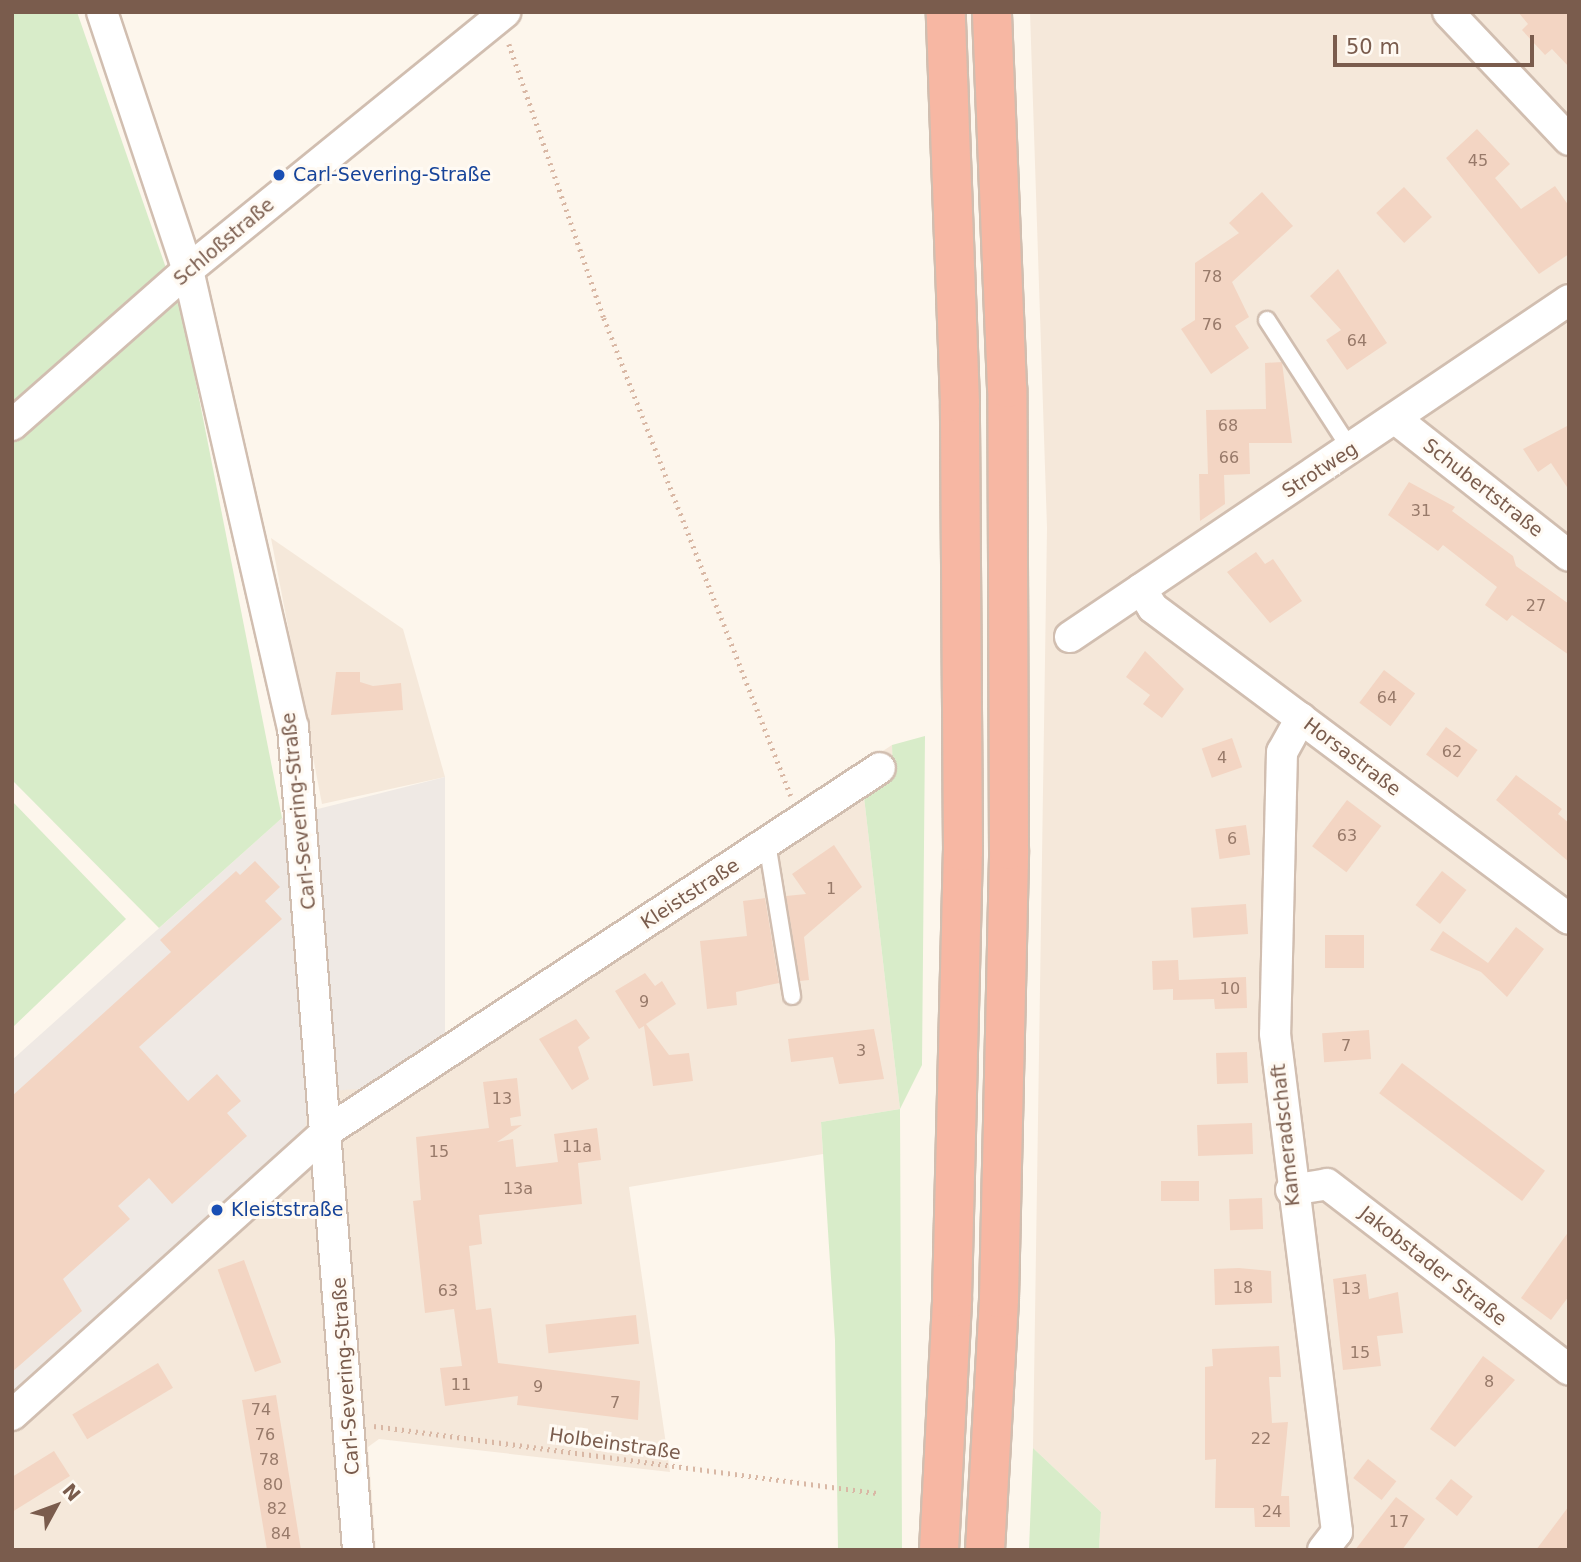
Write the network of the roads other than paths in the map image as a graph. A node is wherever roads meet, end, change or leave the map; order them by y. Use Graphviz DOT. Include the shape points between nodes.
graph roads {
  1 [pos="102,12"];
  2 [pos="946,12"];
  3 [pos="992,12"];
  4 [pos="1448,12"];
  5 [pos="503,15"];
  6 [pos="1569,140"];
  7 [pos="188,270"];
  8 [pos="1569,300"];
  9 [pos="1267,320"];
  10 [pos="1397,420"];
  11 [pos="12,425"];
  12 [pos="1351,450"];
  13 [pos="1569,556"];
  14 [pos="1141,589"];
  15 [pos="1070,637"];
  16 [pos="1301,718"];
  17 [pos="880,768"];
  18 [pos="767,843"];
  19 [pos="1569,919"];
  20 [pos="792,996"];
  21 [pos="329,1130"];
  22 [pos="1291,1189"];
  23 [pos="1569,1370"];
  24 [pos="12,1415"];
  25 [pos="358,1550"];
  26 [pos="939,1550"];
  27 [pos="985,1550"];
  28 [pos="1323,1550"];
  1 -- 7 [label="street, Carl-Severing-Straße"];
  2 -- 26 [label="highway" via="960,403 963,851 953,1298"];
  3 -- 27 [label="highway" via="1007,388 1009,850 999,1298"];
  4 -- 6 [label="street"];
  5 -- 7 [label="street, Schloßstraße"];
  7 -- 11 [label="street, Schloßstraße"];
  7 -- 21 [label="street, Carl-Severing-Straße" via="293,727"];
  8 -- 10 [label="street, Strotweg"];
  9 -- 12 [label="lane"];
  10 -- 12 [label="street, Strotweg"];
  10 -- 13 [label="street, Schubertstraße"];
  12 -- 14 [label="street, Strotweg"];
  14 -- 15 [label="street, Strotweg"];
  14 -- 16 [label="street, Horsastraße" via="1153,608"];
  16 -- 19 [label="street, Horsastraße"];
  16 -- 22 [label="street, Kameradschaft" via="1282,752 1275,1034"];
  17 -- 18 [label="street, Kleiststraße"];
  18 -- 20 [label="lane"];
  18 -- 21 [label="street, Kleiststraße"];
  21 -- 24 [label="street, Kleiststraße"];
  21 -- 25 [label="street, Carl-Severing-Straße"];
  22 -- 23 [label="street, Jakobstader Straße" via="1327,1184"];
  22 -- 28 [label="street, Kameradschaft" via="1337,1532"];
}
